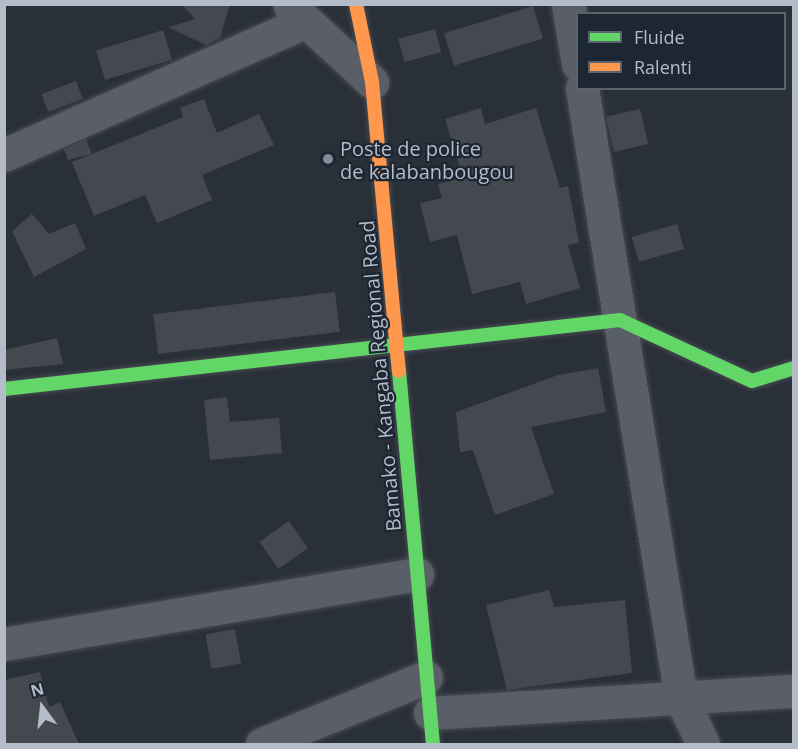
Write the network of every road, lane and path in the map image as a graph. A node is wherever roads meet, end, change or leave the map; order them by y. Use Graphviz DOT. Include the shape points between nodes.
graph roads {
  1 [pos="356,4"];
  2 [pos="568,4"];
  3 [pos="297,13"];
  4 [pos="576,52"];
  5 [pos="372,82"];
  6 [pos="582,90"];
  7 [pos="4,155"];
  8 [pos="620,320"];
  9 [pos="397,345"];
  10 [pos="794,368"];
  11 [pos="4,388"];
  12 [pos="417,574"];
  13 [pos="5,643"];
  14 [pos="426,677"];
  15 [pos="794,690"];
  16 [pos="681,698"];
  17 [pos="432,729"];
  18 [pos="262,744"];
  19 [pos="703,744"];
  1 -- 5 [label="street, Bamako - Kangaba Regional Road"];
  2 -- 4 [label="street"];
  3 -- 5 [label="street"];
  3 -- 7 [label="street"];
  5 -- 9 [label="street, Bamako - Kangaba Regional Road"];
  6 -- 8 [label="street"];
  8 -- 9 [label="street"];
  8 -- 10 [label="street" via="752,381"];
  8 -- 16 [label="street"];
  9 -- 11 [label="street"];
  9 -- 12 [label="street, Bamako - Kangaba Regional Road"];
  12 -- 13 [label="street"];
  12 -- 14 [label="street, Bamako - Kangaba Regional Road"];
  14 -- 17 [label="street, Bamako - Kangaba Regional Road"];
  14 -- 18 [label="street"];
  15 -- 16 [label="street"];
  16 -- 17 [label="street"];
  16 -- 19 [label="street"];
}
